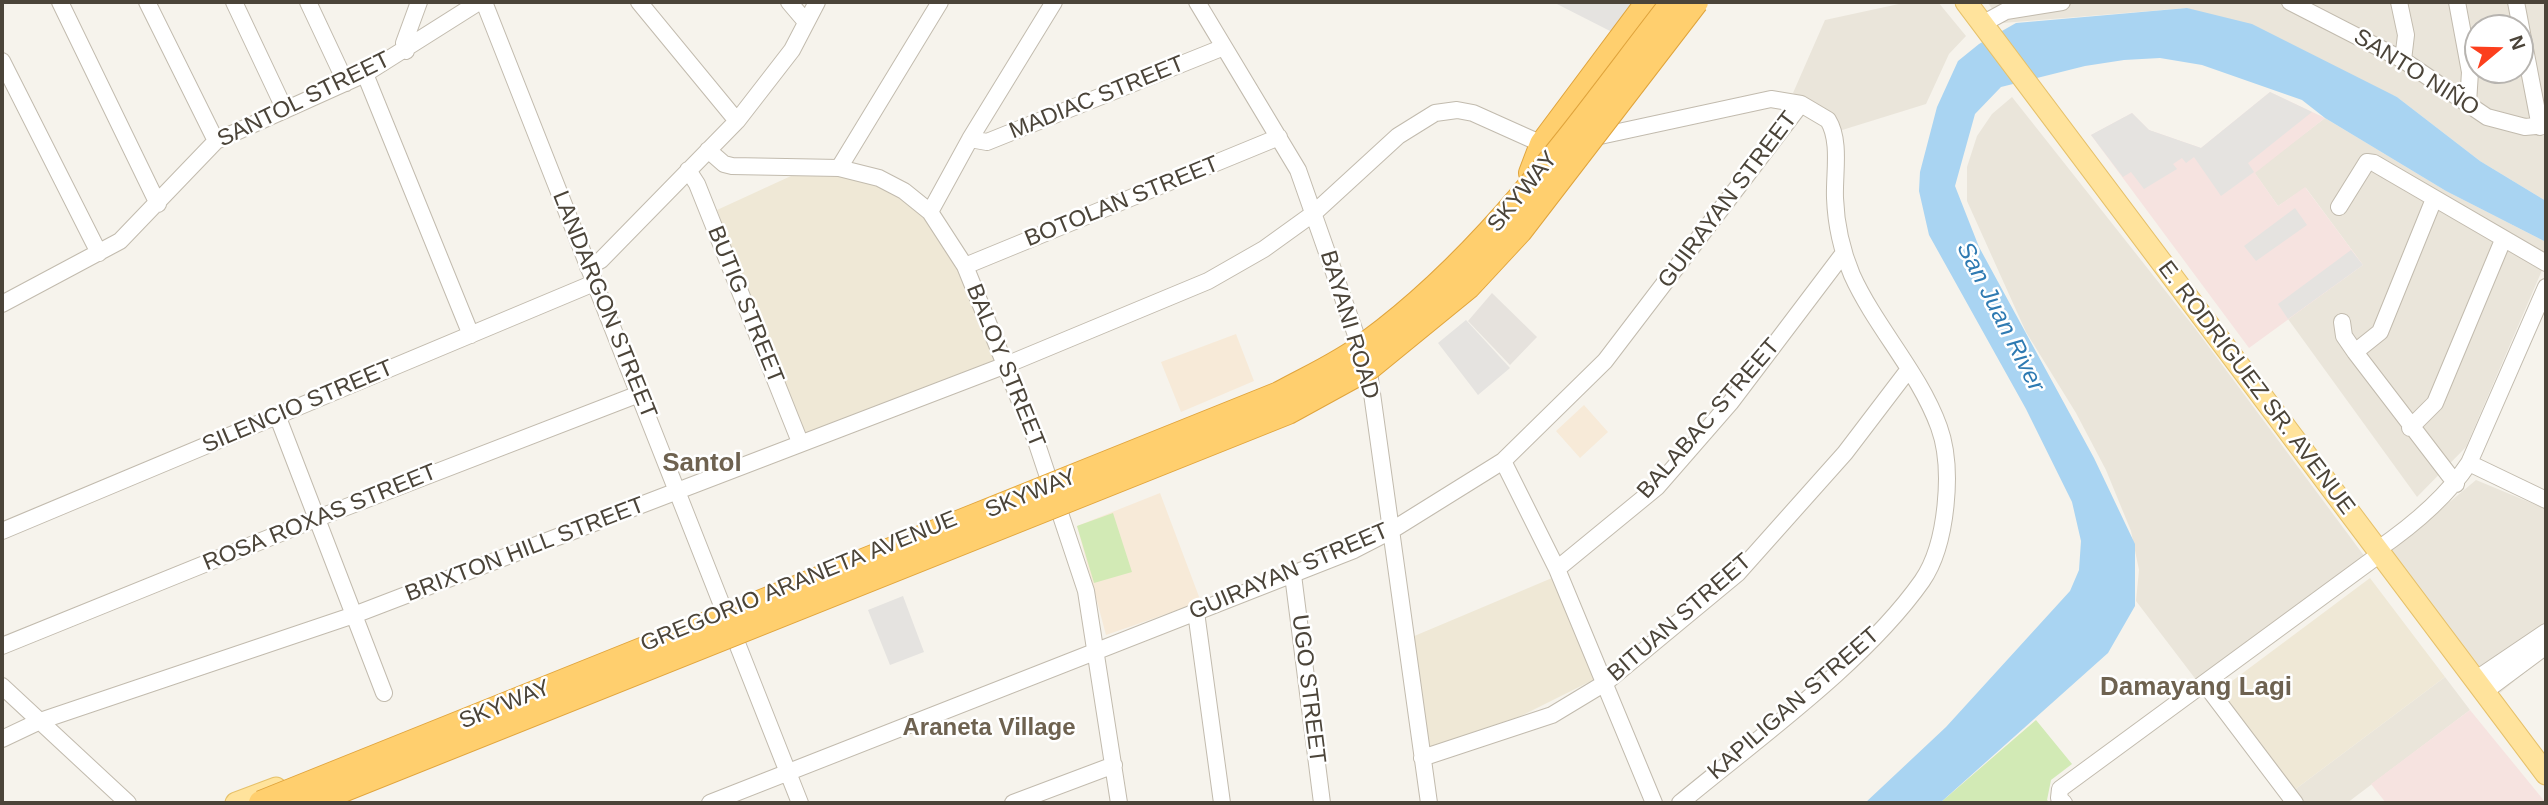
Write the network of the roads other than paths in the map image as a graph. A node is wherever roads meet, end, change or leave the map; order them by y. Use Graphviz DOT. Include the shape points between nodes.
graph roads {
  1 [pos="60,2"];
  2 [pos="147,2"];
  3 [pos="234,2"];
  4 [pos="309,2"];
  5 [pos="419,2"];
  6 [pos="482,2"];
  7 [pos="639,2"];
  8 [pos="789,2"];
  9 [pos="817,2"];
  10 [pos="940,2"];
  11 [pos="1054,2"];
  12 [pos="1197,2"];
  13 [pos="1647,2"];
  14 [pos="1661,2"];
  15 [pos="1673,2"];
  16 [pos="1696,2"];
  17 [pos="1703,2"];
  18 [pos="1966,2"];
  19 [pos="2062,2"];
  20 [pos="2290,2"];
  21 [pos="2399,2"];
  22 [pos="2456,2"];
  23 [pos="2516,2"];
  24 [pos="806,22"];
  25 [pos="1990,24"];
  26 [pos="1224,47"];
  27 [pos="406,51"];
  28 [pos="2403,60"];
  29 [pos="2,61"];
  30 [pos="365,74"];
  31 [pos="346,83"];
  32 [pos="2468,103"];
  33 [pos="1801,104"];
  34 [pos="285,110"];
  35 [pos="737,121"];
  36 [pos="2543,126"];
  37 [pos="1600,136"];
  38 [pos="1279,137"];
  39 [pos="970,139"];
  40 [pos="216,141"];
  41 [pos="1549,141"];
  42 [pos="708,150"];
  43 [pos="839,168"];
  44 [pos="688,170"];
  45 [pos="1531,173"];
  46 [pos="2434,199"];
  47 [pos="158,204"];
  48 [pos="2339,207"];
  49 [pos="930,212"];
  50 [pos="1314,213"];
  51 [pos="2503,240"];
  52 [pos="99,253"];
  53 [pos="1843,254"];
  54 [pos="2546,263"];
  55 [pos="965,266"];
  56 [pos="588,267"];
  57 [pos="594,283"];
  58 [pos="2546,287"];
  59 [pos="2,304"];
  60 [pos="2342,322"];
  61 [pos="471,335"];
  62 [pos="1360,344"];
  63 [pos="2355,352"];
  64 [pos="1006,365"];
  65 [pos="1909,369"];
  66 [pos="1368,372"];
  67 [pos="639,394"];
  68 [pos="277,415"];
  69 [pos="2410,428"];
  70 [pos="800,442"];
  71 [pos="1503,461"];
  72 [pos="2469,463"];
  73 [pos="1051,482"];
  74 [pos="2456,484"];
  75 [pos="677,491"];
  76 [pos="2546,500"];
  77 [pos="1060,508"];
  78 [pos="318,518"];
  79 [pos="1006,524"];
  80 [pos="2,531"];
  81 [pos="1389,532"];
  82 [pos="2376,549"];
  83 [pos="1557,569"];
  84 [pos="1293,575"];
  85 [pos="725,612"];
  86 [pos="1196,612"];
  87 [pos="354,615"];
  88 [pos="2546,632"];
  89 [pos="735,638"];
  90 [pos="2,646"];
  91 [pos="2546,646"];
  92 [pos="1097,650"];
  93 [pos="2513,662"];
  94 [pos="646,682"];
  95 [pos="1605,683"];
  96 [pos="2205,684"];
  97 [pos="2,686"];
  98 [pos="2480,686"];
  99 [pos="384,693"];
  100 [pos="573,703"];
  101 [pos="40,721"];
  102 [pos="2,739"];
  103 [pos="1422,758"];
  104 [pos="1114,765"];
  105 [pos="789,774"];
  106 [pos="2546,774"];
  107 [pos="2062,800"];
  108 [pos="128,803"];
  109 [pos="236,803"];
  110 [pos="261,803"];
  111 [pos="310,803"];
  112 [pos="324,803"];
  113 [pos="710,803"];
  114 [pos="800,803"];
  115 [pos="1013,803"];
  116 [pos="1119,803"];
  117 [pos="1222,803"];
  118 [pos="1322,803"];
  119 [pos="1429,803"];
  120 [pos="1654,803"];
  121 [pos="1680,803"];
  122 [pos="2295,803"];
  1 -- 47 [label="street"];
  2 -- 40 [label="street"];
  3 -- 34 [label="street"];
  4 -- 31 [label="street"];
  5 -- 27 [label="street" via="404,43"];
  6 -- 27 [label="street, SANTOL STREET"];
  6 -- 56 [label="street, LANDARGON STREET"];
  7 -- 35 [label="street"];
  8 -- 24 [label="street"];
  9 -- 24 [label="street"];
  10 -- 43 [label="street"];
  11 -- 39 [label="street"];
  12 -- 26 [label="street, BAYANI ROAD"];
  13 -- 41 [label="highway"];
  14 -- 41 [label="main road"];
  15 -- 110 [label="highway, SKYWAY, bridge" via="1505,218 1451,274 1364,346 1279,394"];
  16 -- 79 [label="highway, SKYWAY, bridge" via="1520,231 1468,288 1370,367 1288,412"];
  17 -- 37 [label="main road, GREGORIO ARANETA AVENUE"];
  18 -- 25 [label="main road, E. RODRIGUEZ SR. AVENUE"];
  19 -- 25 [label="street"];
  20 -- 28 [label="street, SANTO NIÑO"];
  21 -- 28 [label="street" via="2406,35"];
  22 -- 32 [label="street" via="2470,72"];
  23 -- 36 [label="street"];
  24 -- 35 [label="street" via="792,50"];
  25 -- 82 [label="main road, E. RODRIGUEZ SR. AVENUE" via="2030,89"];
  26 -- 38 [label="street, BAYANI ROAD"];
  26 -- 39 [label="street, MADIAC STREET" via="987,142"];
  27 -- 30 [label="street, SANTOL STREET"];
  28 -- 32 [label="street, SANTO NIÑO"];
  29 -- 52 [label="street"];
  30 -- 31 [label="street, SANTOL STREET"];
  30 -- 61 [label="street"];
  31 -- 34 [label="street, SANTOL STREET"];
  32 -- 36 [label="street, SANTO NIÑO" via="2504,124"];
  33 -- 37 [label="street, KAPILIGAN STREET" via="1771,99"];
  33 -- 53 [label="street, KAPILIGAN STREET" via="1832,126"];
  33 -- 71 [label="street, GUIRAYAN STREET" via="1605,361"];
  34 -- 40 [label="street, SANTOL STREET"];
  35 -- 42 [label="street"];
  37 -- 66 [label="main road, GREGORIO ARANETA AVENUE" via="1525,234 1471,289"];
  38 -- 50 [label="street, BAYANI ROAD"];
  38 -- 55 [label="street, BOTOLAN STREET"];
  39 -- 49 [label="street"];
  40 -- 47 [label="street, SANTOL STREET"];
  41 -- 45 [label="highway"];
  41 -- 50 [label="street, BRIXTON HILL STREET" via="1473,113 1435,113 1398,136"];
  42 -- 43 [label="street, BALOY STREET" via="732,166"];
  42 -- 44 [label="street"];
  43 -- 49 [label="street, BALOY STREET" via="879,178"];
  44 -- 56 [label="street" via="601,260"];
  44 -- 70 [label="street, BUTIG STREET"];
  45 -- 62 [label="main road, GREGORIO ARANETA AVENUE" via="1446,268"];
  46 -- 48 [label="street" via="2367,162"];
  46 -- 51 [label="street"];
  46 -- 63 [label="street" via="2380,332"];
  47 -- 52 [label="street, SANTOL STREET" via="120,241"];
  49 -- 55 [label="street, BALOY STREET"];
  50 -- 62 [label="street, BAYANI ROAD"];
  50 -- 64 [label="street, BRIXTON HILL STREET" via="1208,281"];
  51 -- 54 [label="street"];
  51 -- 69 [label="street" via="2435,403"];
  52 -- 59 [label="street, SANTOL STREET"];
  53 -- 65 [label="street, KAPILIGAN STREET"];
  53 -- 83 [label="street, BALABAC STREET" via="1731,402 1657,487"];
  55 -- 64 [label="street, BALOY STREET"];
  56 -- 57 [label="street, LANDARGON STREET"];
  57 -- 61 [label="street, SILENCIO STREET"];
  57 -- 67 [label="street, LANDARGON STREET"];
  58 -- 72 [label="street"];
  60 -- 63 [label="street" via="2344,336"];
  61 -- 68 [label="street, SILENCIO STREET"];
  62 -- 66 [label="street, BAYANI ROAD"];
  62 -- 73 [label="main road, GREGORIO ARANETA AVENUE" via="1278,390"];
  63 -- 69 [label="street"];
  64 -- 70 [label="street, BRIXTON HILL STREET"];
  64 -- 73 [label="street, BALOY STREET"];
  65 -- 95 [label="street, BITUAN STREET" via="1845,453 1738,573"];
  65 -- 121 [label="street, KAPILIGAN STREET" via="1940,429 1946,475 1942,524 1923,579 1838,670"];
  66 -- 77 [label="main road, GREGORIO ARANETA AVENUE" via="1292,415"];
  66 -- 81 [label="street, BAYANI ROAD"];
  67 -- 75 [label="street, LANDARGON STREET"];
  67 -- 78 [label="street, ROSA ROXAS STREET"];
  68 -- 78 [label="street"];
  68 -- 80 [label="street, SILENCIO STREET"];
  69 -- 74 [label="street"];
  70 -- 75 [label="street, BRIXTON HILL STREET"];
  71 -- 81 [label="street, GUIRAYAN STREET"];
  71 -- 83 [label="street"];
  72 -- 74 [label="street"];
  72 -- 76 [label="street"];
  73 -- 77 [label="street, BALOY STREET"];
  73 -- 85 [label="main road, GREGORIO ARANETA AVENUE"];
  74 -- 82 [label="street" via="2415,524"];
  75 -- 85 [label="street, LANDARGON STREET"];
  75 -- 87 [label="street, BRIXTON HILL STREET"];
  77 -- 89 [label="main road, GREGORIO ARANETA AVENUE"];
  77 -- 92 [label="street, BALOY STREET" via="1086,591"];
  78 -- 87 [label="street"];
  78 -- 90 [label="street, ROSA ROXAS STREET"];
  79 -- 94 [label="highway, bridge" via="814,615"];
  79 -- 111 [label="highway, SKYWAY, bridge"];
  81 -- 84 [label="street, GUIRAYAN STREET"];
  81 -- 103 [label="street, BAYANI ROAD"];
  82 -- 96 [label="street"];
  82 -- 98 [label="main road, E. RODRIGUEZ SR. AVENUE"];
  83 -- 95 [label="street"];
  84 -- 86 [label="street, GUIRAYAN STREET"];
  84 -- 118 [label="street, UGO STREET"];
  85 -- 89 [label="street, LANDARGON STREET"];
  85 -- 109 [label="main road, GREGORIO ARANETA AVENUE"];
  86 -- 92 [label="street, GUIRAYAN STREET"];
  86 -- 117 [label="street"];
  87 -- 99 [label="street"];
  87 -- 101 [label="street, BRIXTON HILL STREET"];
  88 -- 93 [label="street"];
  89 -- 100 [label="main road, GREGORIO ARANETA AVENUE"];
  89 -- 105 [label="street, LANDARGON STREET"];
  91 -- 93 [label="street"];
  92 -- 104 [label="street, BALOY STREET"];
  92 -- 105 [label="street, GUIRAYAN STREET"];
  93 -- 98 [label="street"];
  94 -- 100 [label="highway"];
  94 -- 112 [label="highway"];
  95 -- 103 [label="street, BITUAN STREET" via="1552,715"];
  95 -- 120 [label="street"];
  96 -- 107 [label="street" via="2060,789"];
  96 -- 122 [label="street"];
  97 -- 101 [label="street"];
  98 -- 106 [label="main road, E. RODRIGUEZ SR. AVENUE"];
  100 -- 112 [label="main road, GREGORIO ARANETA AVENUE"];
  101 -- 102 [label="street, BRIXTON HILL STREET"];
  101 -- 108 [label="street"];
  103 -- 119 [label="street, BAYANI ROAD"];
  104 -- 115 [label="street"];
  104 -- 116 [label="street, BALOY STREET"];
  105 -- 113 [label="street, GUIRAYAN STREET"];
  105 -- 114 [label="street, LANDARGON STREET"];
}
